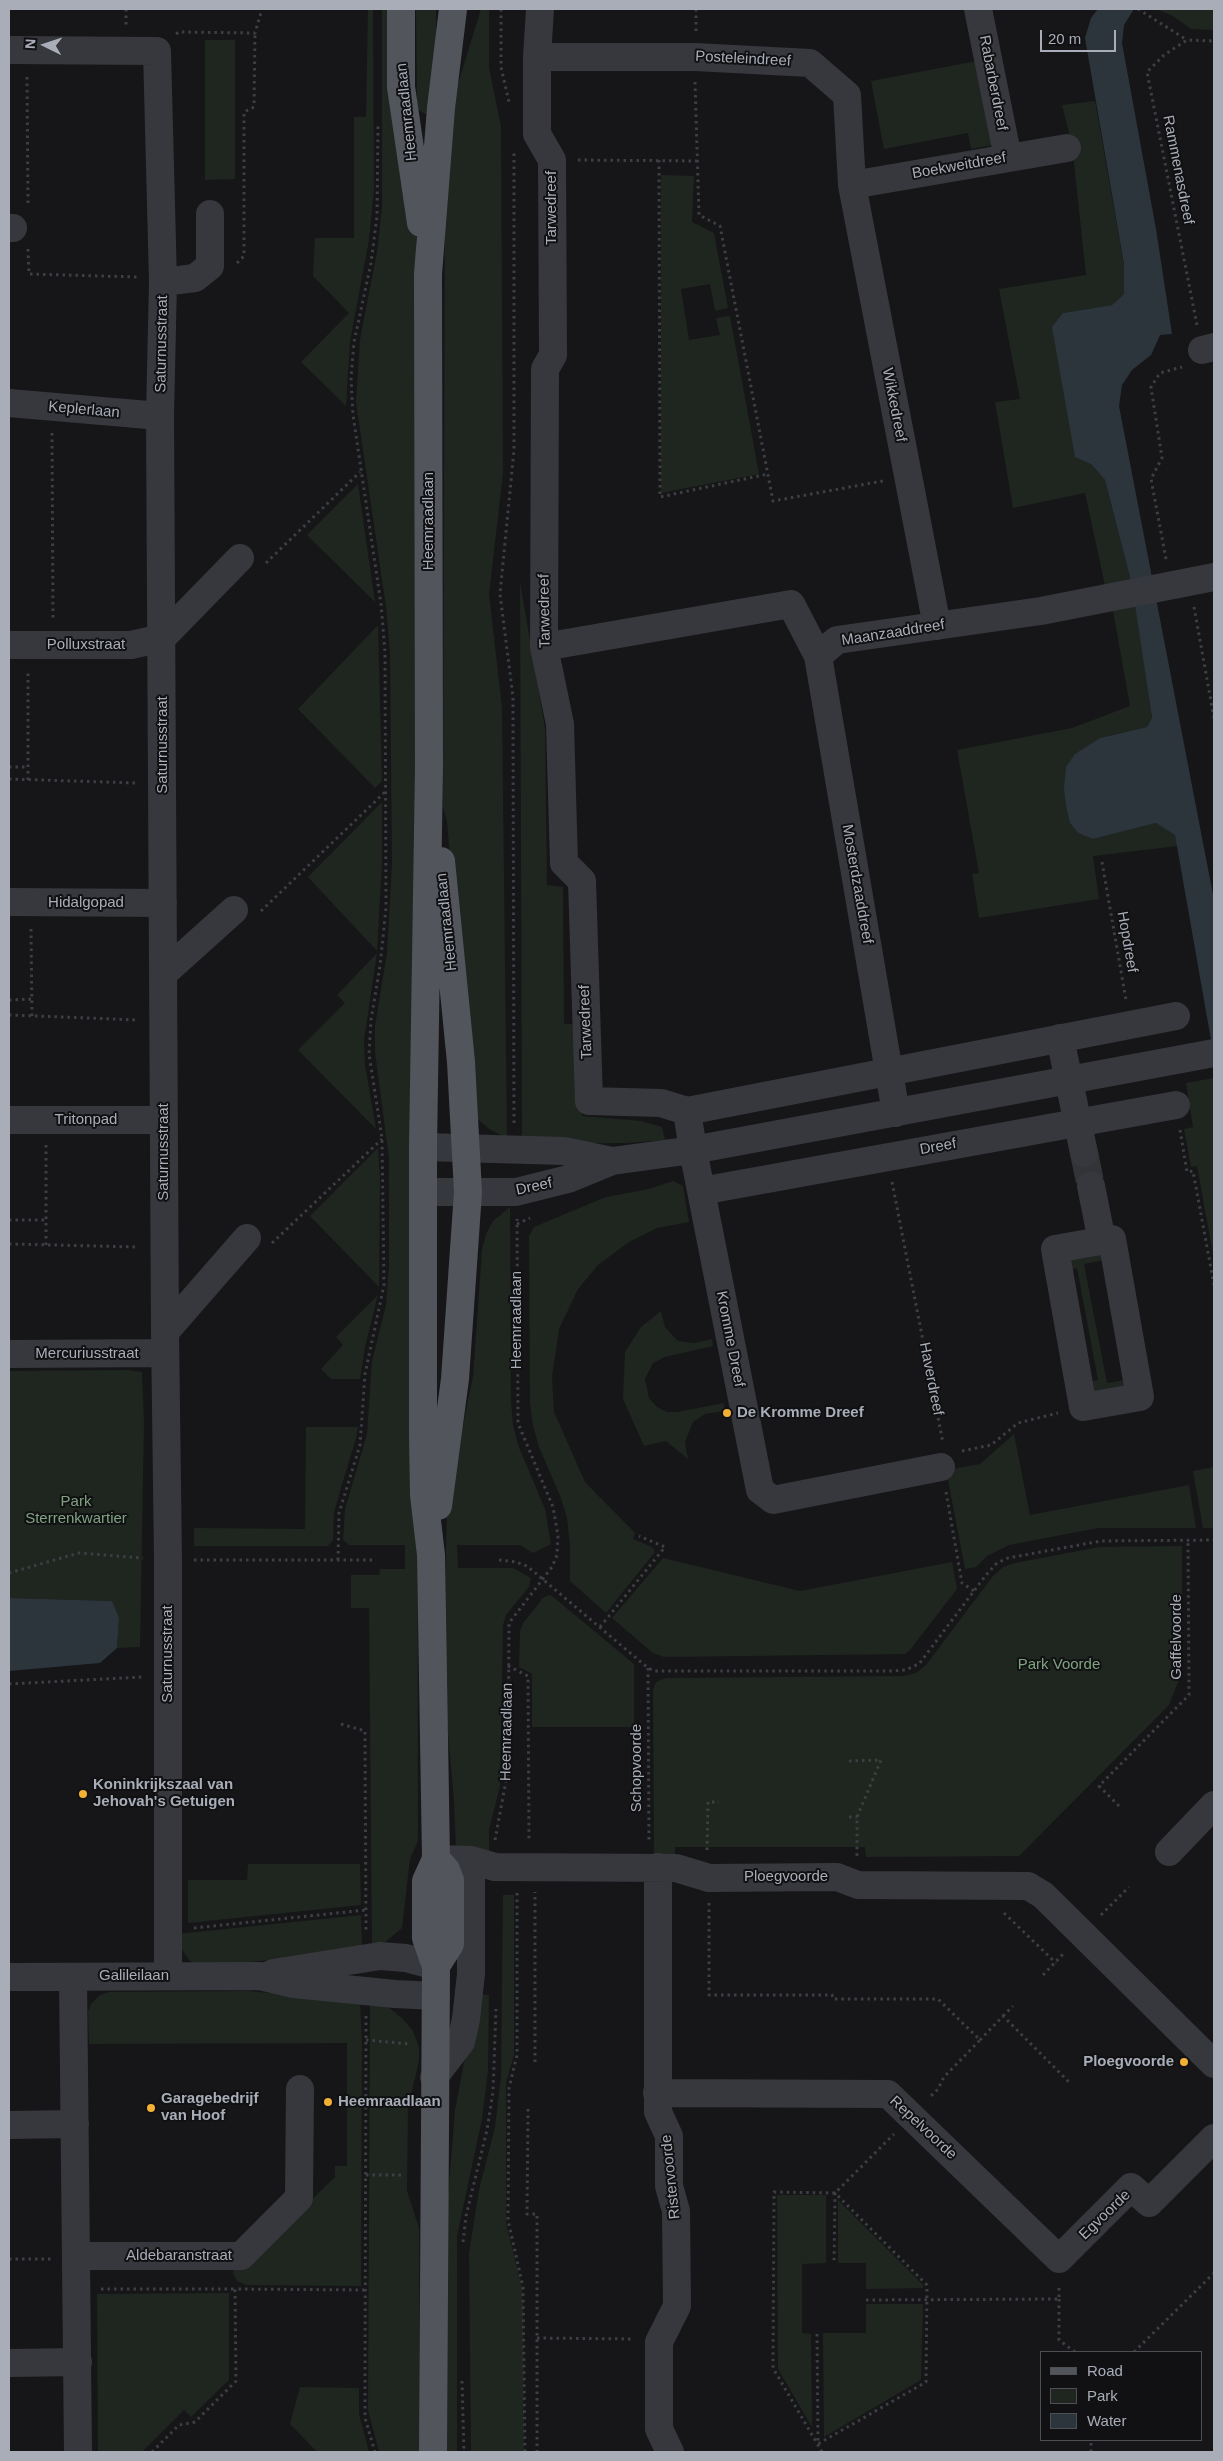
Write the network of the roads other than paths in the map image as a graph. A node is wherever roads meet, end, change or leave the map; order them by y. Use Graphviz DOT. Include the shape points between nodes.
graph roads {
  1 [pos="401,9"];
  2 [pos="453,9"];
  3 [pos="540,9"];
  4 [pos="978,9"];
  5 [pos="18,50"];
  6 [pos="537,57"];
  7 [pos="1066,148"];
  8 [pos="1008,158"];
  9 [pos="852,185"];
  10 [pos="210,214"];
  11 [pos="428,274"];
  12 [pos="163,282"];
  13 [pos="9,403"];
  14 [pos="160,416"];
  15 [pos="240,558"];
  16 [pos="1185,583"];
  17 [pos="937,626"];
  18 [pos="162,638"];
  19 [pos="30,645"];
  20 [pos="544,647"];
  21 [pos="818,656"];
  22 [pos="429,768"];
  23 [pos="20,902"];
  24 [pos="163,903"];
  25 [pos="234,910"];
  26 [pos="164,973"];
  27 [pos="1176,1016"];
  28 [pos="1060,1038"];
  29 [pos="1209,1055"];
  30 [pos="889,1072"];
  31 [pos="1070,1081"];
  32 [pos="1176,1105"];
  33 [pos="687,1111"];
  34 [pos="896,1114"];
  35 [pos="9,1120"];
  36 [pos="164,1120"];
  37 [pos="1078,1122"];
  38 [pos="423,1147"];
  39 [pos="467,1148"];
  40 [pos="693,1150"];
  41 [pos="1084,1153"];
  42 [pos="612,1161"];
  43 [pos="1091,1186"];
  44 [pos="701,1190"];
  45 [pos="423,1192"];
  46 [pos="468,1192"];
  47 [pos="247,1238"];
  48 [pos="1102,1240"];
  49 [pos="165,1342"];
  50 [pos="9,1354"];
  51 [pos="943,1461"];
  52 [pos="431,1555"];
  53 [pos="1214,1805"];
  54 [pos="1169,1852"];
  55 [pos="436,1859"];
  56 [pos="509,1866"];
  57 [pos="653,1867"];
  58 [pos="436,1966"];
  59 [pos="168,1976"];
  60 [pos="260,1976"];
  61 [pos="9,1977"];
  62 [pos="74,1977"];
  63 [pos="436,1996"];
  64 [pos="1214,2064"];
  65 [pos="434,2077"];
  66 [pos="300,2089"];
  67 [pos="657,2093"];
  68 [pos="75,2124"];
  69 [pos="9,2125"];
  70 [pos="1214,2138"];
  71 [pos="77,2257"];
  72 [pos="1059,2260"];
  73 [pos="78,2362"];
  74 [pos="9,2363"];
  75 [pos="78,2452"];
  76 [pos="433,2452"];
  77 [pos="670,2452"];
  1 -- 11 [label="main road, Heemraadlaan" via="401,87"];
  2 -- 11 [label="main road, Heemraadlaan" via="441,108"];
  3 -- 6 [label="street, Tarwedreef"];
  4 -- 8 [label="street, Rabarberdreef"];
  5 -- 12 [label="street, Saturnusstraat" via="157,51"];
  6 -- 9 [label="street, Posteleindreef" via="695,57 810,63 847,96"];
  6 -- 20 [label="street, Tarwedreef" via="537,134 552,160 553,355 545,369"];
  7 -- 8 [label="street, Boekweitdreef"];
  8 -- 9 [label="street, Boekweitdreef"];
  9 -- 17 [label="street, Wikkedreef"];
  10 -- 12 [label="street" via="210,266 195,278"];
  11 -- 22 [label="main road, Heemraadlaan"];
  12 -- 14 [label="street, Saturnusstraat"];
  13 -- 14 [label="street, Keplerlaan"];
  14 -- 18 [label="street, Saturnusstraat"];
  15 -- 18 [label="street"];
  16 -- 17 [label="street, Maanzaaddreef" via="1041,611"];
  17 -- 21 [label="street, Maanzaaddreef" via="837,640"];
  18 -- 19 [label="street, Polluxstraat" via="132,645"];
  18 -- 24 [label="street, Saturnusstraat"];
  20 -- 21 [label="street" via="791,604"];
  20 -- 33 [label="street, Tarwedreef" via="560,724 564,862 582,881 589,1101 661,1103"];
  21 -- 30 [label="street, Mosterdzaaddreef"];
  22 -- 38 [label="main road, Heemraadlaan"];
  22 -- 39 [label="main road, Heemraadlaan" via="462,1062"];
  23 -- 24 [label="street, Hidalgopad"];
  24 -- 26 [label="street, Saturnusstraat"];
  25 -- 26 [label="street"];
  26 -- 36 [label="street, Saturnusstraat"];
  27 -- 28 [label="street"];
  28 -- 30 [label="street"];
  28 -- 31 [label="street"];
  29 -- 31 [label="street, Dreef"];
  30 -- 33 [label="street"];
  30 -- 34 [label="street, Mosterdzaaddreef"];
  31 -- 34 [label="street, Dreef"];
  31 -- 37 [label="street"];
  32 -- 37 [label="street, Dreef"];
  33 -- 40 [label="street"];
  34 -- 40 [label="street, Dreef"];
  35 -- 36 [label="street, Tritonpad"];
  36 -- 49 [label="street, Saturnusstraat"];
  37 -- 41 [label="street"];
  37 -- 44 [label="street, Dreef"];
  38 -- 39 [label="street, Dreef"];
  38 -- 45 [label="main road, Heemraadlaan"];
  39 -- 42 [label="street, Dreef" via="564,1151"];
  39 -- 46 [label="main road, Heemraadlaan"];
  40 -- 42 [label="street, Dreef"];
  40 -- 44 [label="street, Kromme Dreef"];
  42 -- 46 [label="street, Dreef" via="568,1179 516,1192"];
  43 -- 48 [label="street"];
  44 -- 51 [label="street, Kromme Dreef" via="760,1490 773,1500"];
  45 -- 46 [label="street, Dreef"];
  45 -- 52 [label="main road, Heemraadlaan" via="424,1495"];
  46 -- 52 [label="main road, Heemraadlaan" via="454,1379"];
  47 -- 49 [label="street"];
  48 -- 48 [label="street" via="1112,1239 1140,1397 1083,1407 1055,1249"];
  49 -- 50 [label="street, Mercuriusstraat"];
  49 -- 59 [label="street, Saturnusstraat"];
  52 -- 55 [label="main road, Heemraadlaan"];
  53 -- 54 [label="street"];
  55 -- 56 [label="street, Ploegvoorde"];
  55 -- 58 [label="main road, Heemraadlaan" via="426,1881 426,1938"];
  56 -- 57 [label="street, Ploegvoorde"];
  56 -- 65 [label="street" via="471,1974 461,2042"];
  57 -- 64 [label="street, Ploegvoorde" via="676,1868 708,1877 837,1877 852,1884 1022,1885 1037,1890"];
  57 -- 67 [label="street, Ristervoorde"];
  58 -- 60 [label="street, Galileilaan" via="406,1958 380,1956"];
  58 -- 63 [label="main road, Heemraadlaan"];
  59 -- 60 [label="street, Galileilaan"];
  59 -- 62 [label="street, Galileilaan"];
  60 -- 63 [label="street, Galileilaan" via="294,1984"];
  61 -- 62 [label="street, Galileilaan"];
  62 -- 68 [label="street"];
  63 -- 65 [label="main road, Heemraadlaan"];
  65 -- 76 [label="main road, Heemraadlaan"];
  66 -- 71 [label="street, Aldebaranstraat" via="299,2198 241,2256"];
  67 -- 72 [label="street, Repelvoorde" via="888,2094"];
  67 -- 77 [label="street, Ristervoorde" via="659,2118 669,2136 669,2186 676,2208 678,2299 676,2311 660,2339 659,2429"];
  68 -- 69 [label="street"];
  68 -- 71 [label="street"];
  70 -- 72 [label="street, Egvoorde" via="1149,2203 1131,2187"];
  71 -- 73 [label="street"];
  73 -- 74 [label="street"];
  73 -- 75 [label="street"];
}
